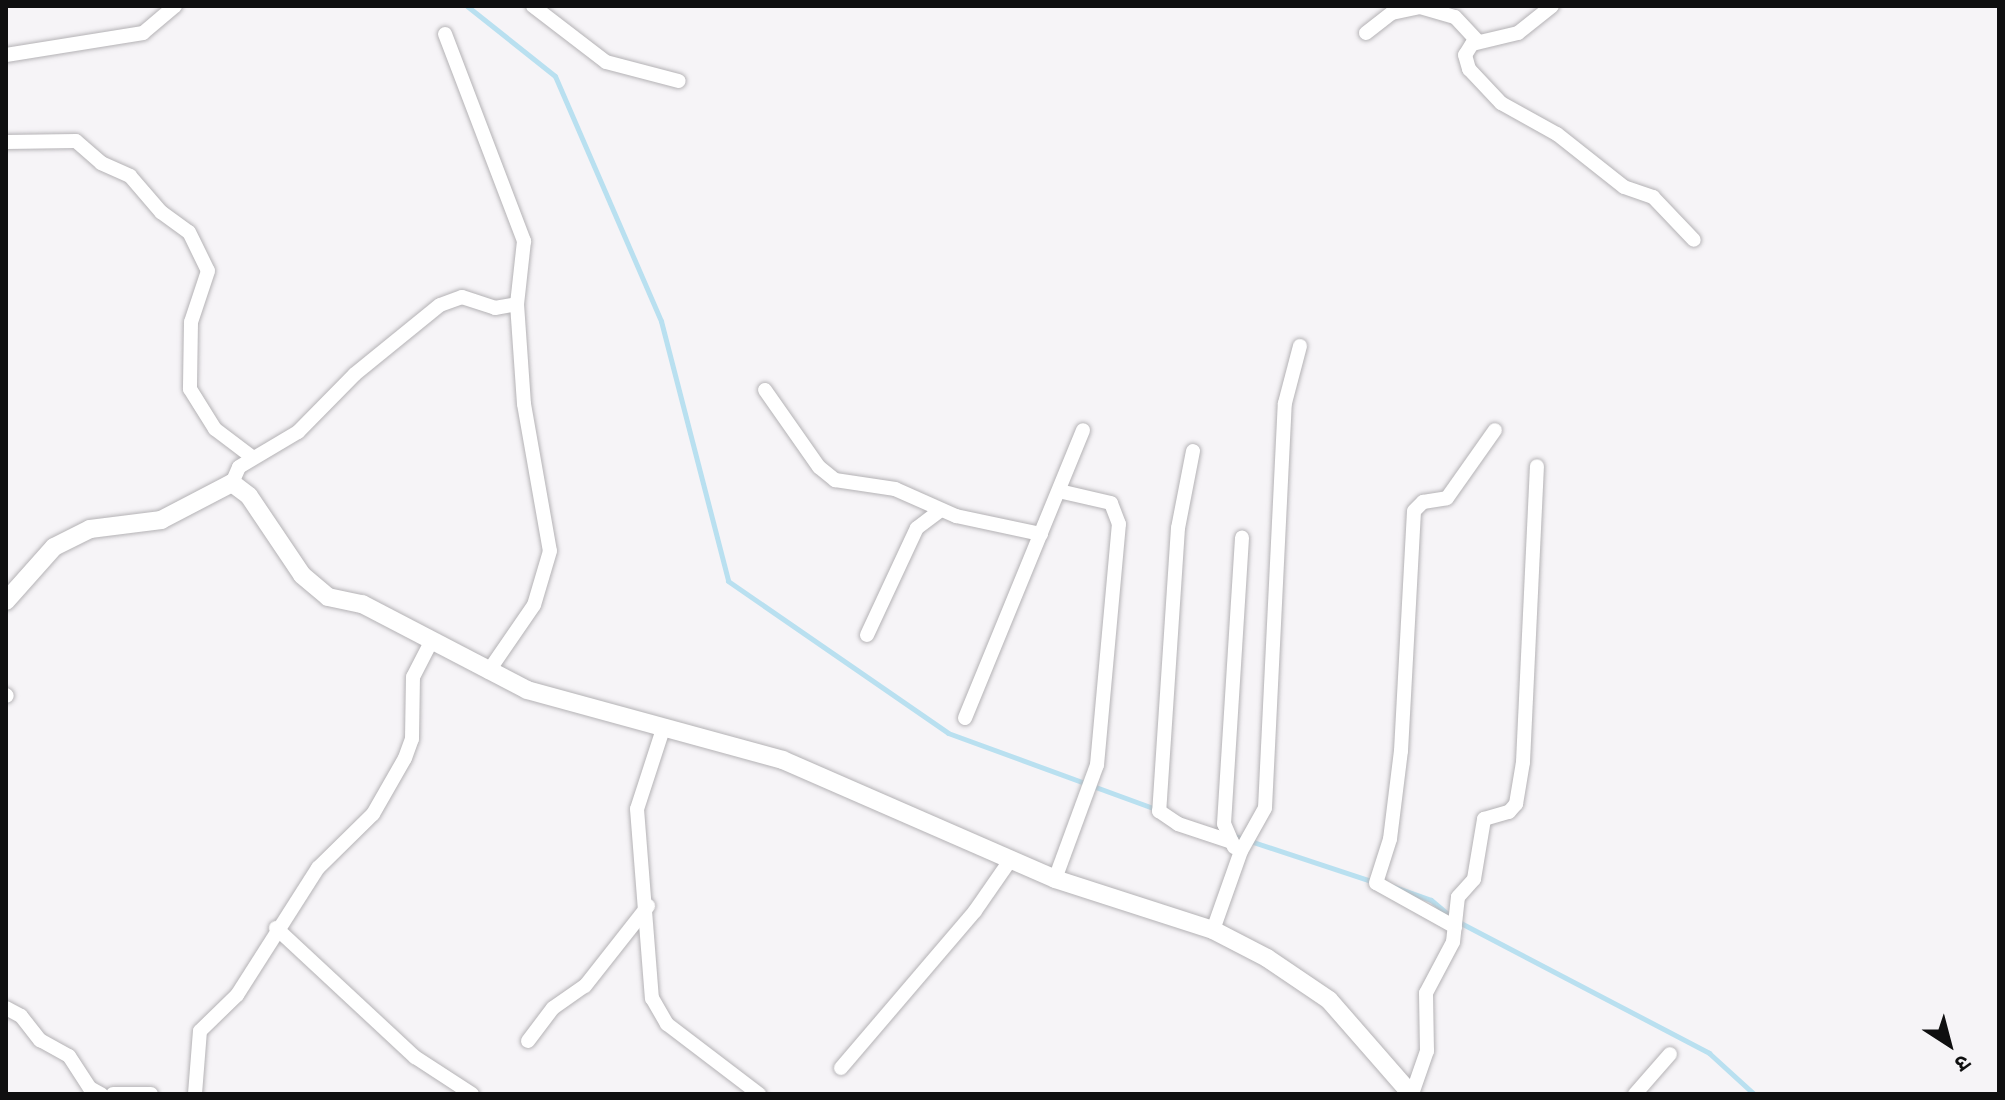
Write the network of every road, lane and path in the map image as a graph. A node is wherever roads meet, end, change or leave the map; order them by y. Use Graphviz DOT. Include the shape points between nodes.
graph roads {
  1 [pos="175,6"];
  2 [pos="533,6"];
  3 [pos="1552,6"];
  4 [pos="1366,33"];
  5 [pos="445,34"];
  6 [pos="1477,41"];
  7 [pos="6,55"];
  8 [pos="679,81"];
  9 [pos="6,142"];
  10 [pos="1694,240"];
  11 [pos="517,304"];
  12 [pos="1300,346"];
  13 [pos="765,390"];
  14 [pos="1083,430"];
  15 [pos="1495,430"];
  16 [pos="1193,451"];
  17 [pos="252,457"];
  18 [pos="1537,466"];
  19 [pos="232,483"];
  20 [pos="1059,491"];
  21 [pos="941,510"];
  22 [pos="1041,534"];
  23 [pos="1242,538"];
  24 [pos="6,601"];
  25 [pos="867,635"];
  26 [pos="432,640"];
  27 [pos="488,672"];
  28 [pos="965,718"];
  29 [pos="664,726"];
  30 [pos="1236,849"];
  31 [pos="1011,859"];
  32 [pos="1055,879"];
  33 [pos="648,906"];
  34 [pos="1455,927"];
  35 [pos="276,928"];
  36 [pos="1213,930"];
  37 [pos="6,1008"];
  38 [pos="528,1041"];
  39 [pos="1670,1054"];
  40 [pos="841,1068"];
  41 [pos="101,1094"];
  42 [pos="113,1094"];
  43 [pos="151,1094"];
  44 [pos="195,1094"];
  45 [pos="472,1094"];
  46 [pos="759,1094"];
  47 [pos="1412,1094"];
  48 [pos="1635,1094"];
  1 -- 7 [label="street" via="143,33"];
  2 -- 8 [label="street" via="606,62"];
  3 -- 6 [label="street" via="1509,37"];
  4 -- 6 [label="street" via="1392,13 1420,7 1455,17"];
  5 -- 11 [label="street" via="496,174 519,221 524,241"];
  6 -- 10 [label="street" via="1465,55 1466,64 1494,97 1557,134 1624,187 1653,197"];
  9 -- 17 [label="street" via="76,141 101,163 130,176 161,212 189,232 208,266 191,322 190,389 215,429"];
  11 -- 17 [label="street" via="495,308 462,297 440,305 355,374 298,432"];
  11 -- 27 [label="street" via="528,441 544,509 549,568 534,605"];
  12 -- 30 [label="street" via="1285,403 1265,808"];
  13 -- 21 [label="street" via="829,476 843,484 895,489"];
  14 -- 20 [label="street"];
  15 -- 34 [label="street" via="1447,498 1423,502 1414,511 1401,751 1390,839 1376,883"];
  16 -- 30 [label="street" via="1178,528 1159,811"];
  17 -- 19 [label="street" via="239,467"];
  18 -- 34 [label="street" via="1518,793 1512,810 1484,819 1477,871 1458,897"];
  19 -- 24 [label="street" via="161,520 90,529 54,547"];
  19 -- 26 [label="street" via="249,496 317,591 362,604"];
  20 -- 22 [label="street"];
  20 -- 32 [label="street" via="1111,503 1119,514 1094,779"];
  21 -- 22 [label="street"];
  21 -- 25 [label="street" via="917,528"];
  22 -- 28 [label="street"];
  23 -- 30 [label="street" via="1224,824"];
  26 -- 27 [label="street"];
  26 -- 35 [label="street" via="413,677 412,739 405,758 373,814 318,868"];
  27 -- 29 [label="street" via="527,690"];
  29 -- 31 [label="street" via="783,760"];
  29 -- 33 [label="street" via="637,809"];
  30 -- 36 [label="street"];
  31 -- 32 [label="street"];
  31 -- 40 [label="street" via="975,911"];
  32 -- 36 [label="street"];
  33 -- 38 [label="street" via="585,986 553,1008"];
  33 -- 46 [label="street" via="651,988 660,1015"];
  34 -- 47 [label="street" via="1426,993 1427,1051"];
  35 -- 44 [label="street" via="237,995 200,1031"];
  35 -- 45 [label="street" via="415,1057"];
  36 -- 47 [label="street" via="1329,1000"];
  37 -- 41 [label="street" via="21,1016 40,1040 69,1056 84,1081"];
  39 -- 48 [label="street"];
  42 -- 43 [label="street"];
}
